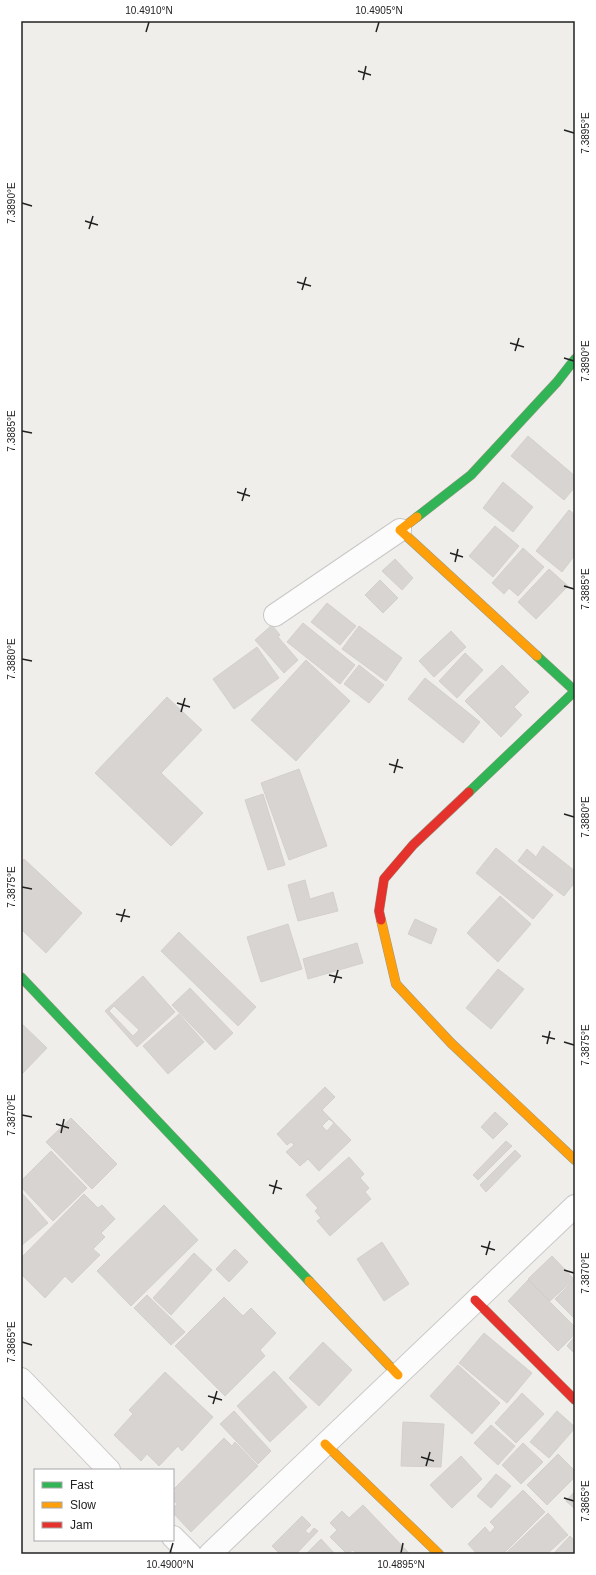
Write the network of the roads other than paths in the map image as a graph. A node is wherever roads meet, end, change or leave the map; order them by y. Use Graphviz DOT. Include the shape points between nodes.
graph roads {
  1 [pos="575,359"];
  2 [pos="400,530"];
  3 [pos="275,615"];
  4 [pos="21,977"];
  5 [pos="575,1160"];
  6 [pos="575,1206"];
  7 [pos="475,1300"];
  8 [pos="398,1375"];
  9 [pos="21,1379"];
  10 [pos="575,1400"];
  11 [pos="325,1444"];
  12 [pos="107,1469"];
  13 [pos="174,1538"];
  14 [pos="190,1554"];
  15 [pos="210,1554"];
  16 [pos="439,1554"];
  1 -- 2 [label="street" via="471,475"];
  2 -- 3 [label="street"];
  2 -- 5 [label="street" via="575,691 413,845 384,879 378,911 396,984 451,1043"];
  4 -- 8 [label="street"];
  6 -- 7 [label="street"];
  7 -- 8 [label="street"];
  7 -- 10 [label="street"];
  8 -- 11 [label="street"];
  9 -- 12 [label="street"];
  11 -- 15 [label="street"];
  11 -- 16 [label="street"];
  13 -- 14 [label="street"];
}
